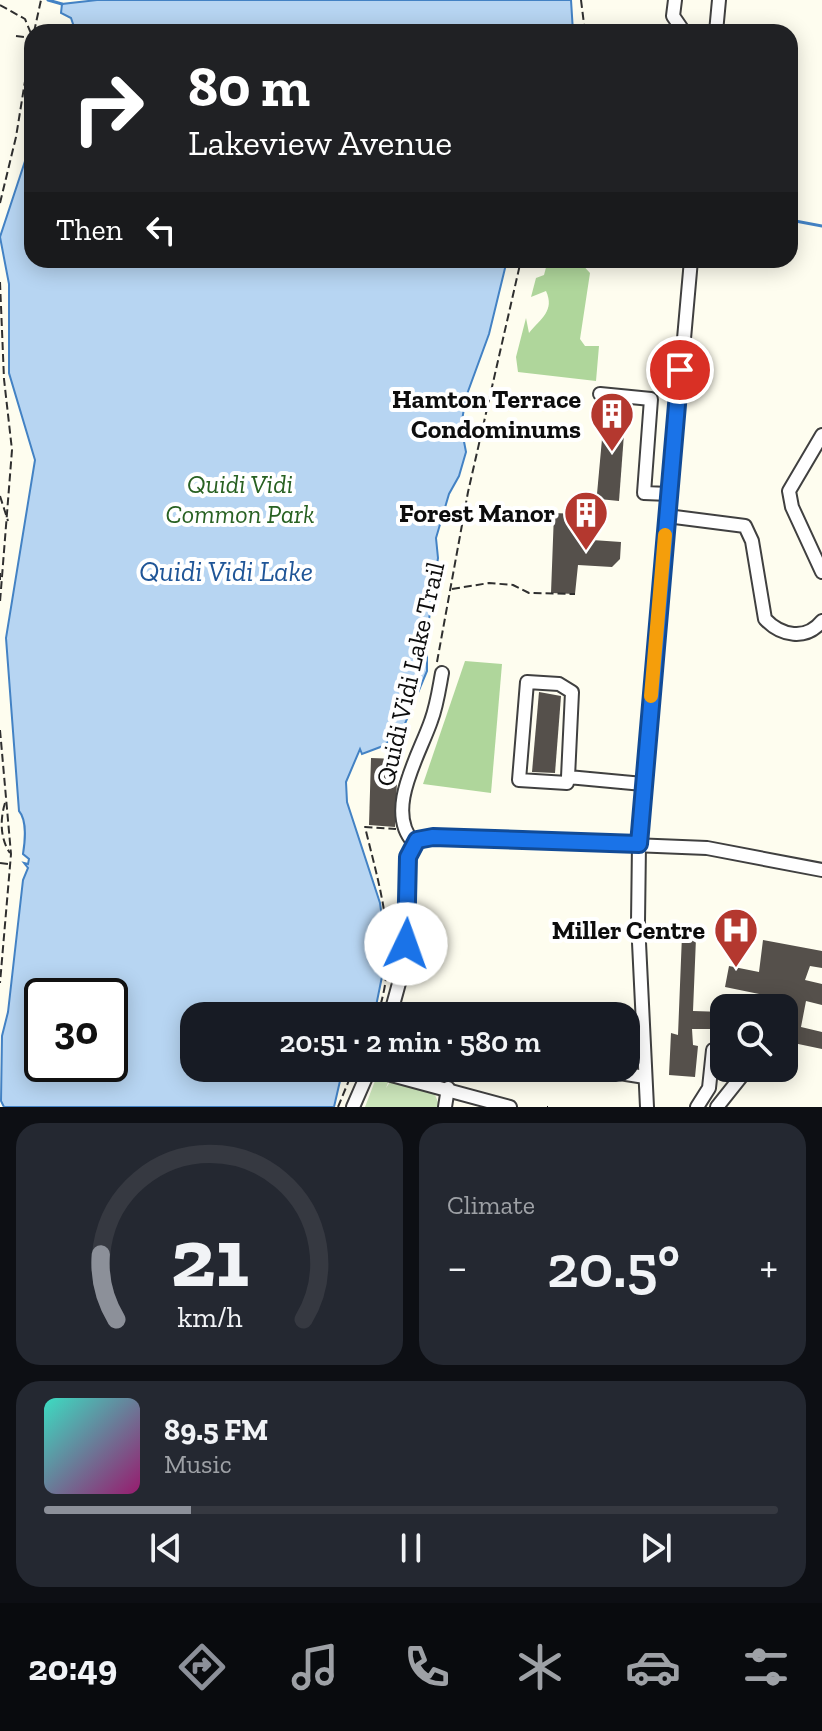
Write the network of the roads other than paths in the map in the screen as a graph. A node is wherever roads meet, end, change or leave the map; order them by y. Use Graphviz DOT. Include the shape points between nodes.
graph roads {
  1 [pos="675,0"];
  2 [pos="719,0"];
  3 [pos="678,24"];
  4 [pos="717,24"];
  5 [pos="690,268"];
  6 [pos="600,394"];
  7 [pos="822,435"];
  8 [pos="669,494"];
  9 [pos="667,516"];
  10 [pos="822,572"];
  11 [pos="822,621"];
  12 [pos="438,674"];
  13 [pos="568,777"];
  14 [pos="643,784"];
  15 [pos="414,843"];
  16 [pos="639,844"];
  17 [pos="822,870"];
  18 [pos="394,1002"];
  19 [pos="640,1076"];
  20 [pos="645,1077"];
  21 [pos="710,1078"];
  22 [pos="364,1082"];
  23 [pos="425,1082"];
  24 [pos="737,1082"];
  25 [pos="448,1088"];
  26 [pos="353,1107"];
  27 [pos="445,1107"];
  28 [pos="510,1107"];
  29 [pos="647,1107"];
  30 [pos="697,1107"];
  31 [pos="717,1107"];
  1 -- 3 [label="street" via="673,16"];
  2 -- 4 [label="street"];
  5 -- 8 [label="street"];
  6 -- 8 [label="street" via="651,399 644,493"];
  7 -- 10 [label="street" via="791,483 789,498"];
  8 -- 9 [label="street"];
  9 -- 11 [label="street" via="745,526 765,619 795,635"];
  9 -- 14 [label="street"];
  12 -- 15 [label="street" via="436,706 403,803 403,830"];
  13 -- 13 [label="street" via="572,692 559,684 527,682 519,780 567,783"];
  13 -- 14 [label="street"];
  14 -- 16 [label="street"];
  15 -- 16 [label="street" via="433,837"];
  15 -- 18 [label="street" via="408,857 404,965"];
  16 -- 17 [label="street" via="707,848"];
  16 -- 20 [label="street"];
  19 -- 20 [label="street"];
  20 -- 29 [label="street"];
  21 -- 30 [label="street"];
  22 -- 26 [label="street"];
  23 -- 25 [label="street"];
  24 -- 31 [label="street"];
  25 -- 27 [label="street"];
  25 -- 28 [label="street"];
}
